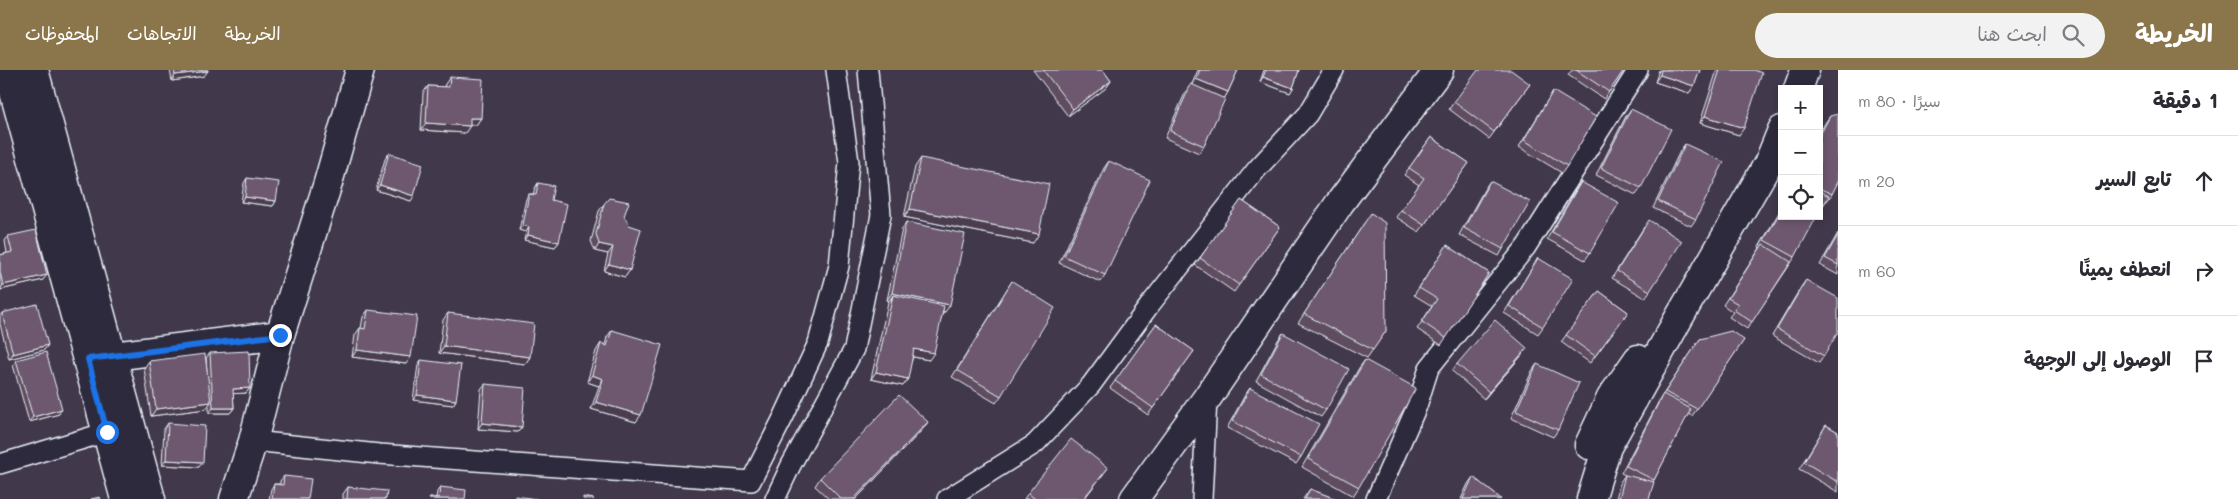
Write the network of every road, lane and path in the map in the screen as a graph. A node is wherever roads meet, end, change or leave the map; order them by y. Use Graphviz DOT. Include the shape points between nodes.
graph roads {
  1 [pos="8,70"];
  2 [pos="34,70"];
  3 [pos="360,70"];
  4 [pos="836,70"];
  5 [pos="868,70"];
  6 [pos="1334,70"];
  7 [pos="1439,70"];
  8 [pos="1638,70"];
  9 [pos="1805,70"];
  10 [pos="1799,85"];
  11 [pos="1778,140"];
  12 [pos="1715,255"];
  13 [pos="280,335"];
  14 [pos="100,357"];
  15 [pos="1206,398"];
  16 [pos="107,432"];
  17 [pos="253,441"];
  18 [pos="0,464"];
  19 [pos="125,499"];
  20 [pos="151,499"];
  21 [pos="234,499"];
  22 [pos="775,499"];
  23 [pos="947,499"];
  24 [pos="1134,499"];
  25 [pos="1202,499"];
  26 [pos="1376,499"];
  27 [pos="1572,499"];
  28 [pos="1591,499"];
  1 -- 14 [label="main road"];
  2 -- 14 [label="main road"];
  3 -- 13 [label="main road"];
  4 -- 17 [label="street" via="849,162 839,266 818,343 751,481 378,454"];
  5 -- 22 [label="street" via="881,215 854,349"];
  6 -- 23 [label="street" via="1308,114 1257,169 1091,385 1035,444"];
  7 -- 15 [label="main road" via="1339,204"];
  8 -- 26 [label="street" via="1526,247 1429,368 1417,406"];
  9 -- 10 [label="main road"];
  11 -- 12 [label="main road" via="1769,162"];
  12 -- 27 [label="main road" via="1685,289 1611,398 1588,446"];
  12 -- 28 [label="main road" via="1607,447"];
  13 -- 14 [label="main road"];
  13 -- 17 [label="main road"];
  14 -- 16 [label="main road"];
  14 -- 20 [label="main road"];
  15 -- 24 [label="main road"];
  15 -- 25 [label="street"];
  16 -- 18 [label="street"];
  16 -- 19 [label="main road"];
  17 -- 21 [label="main road"];
}
